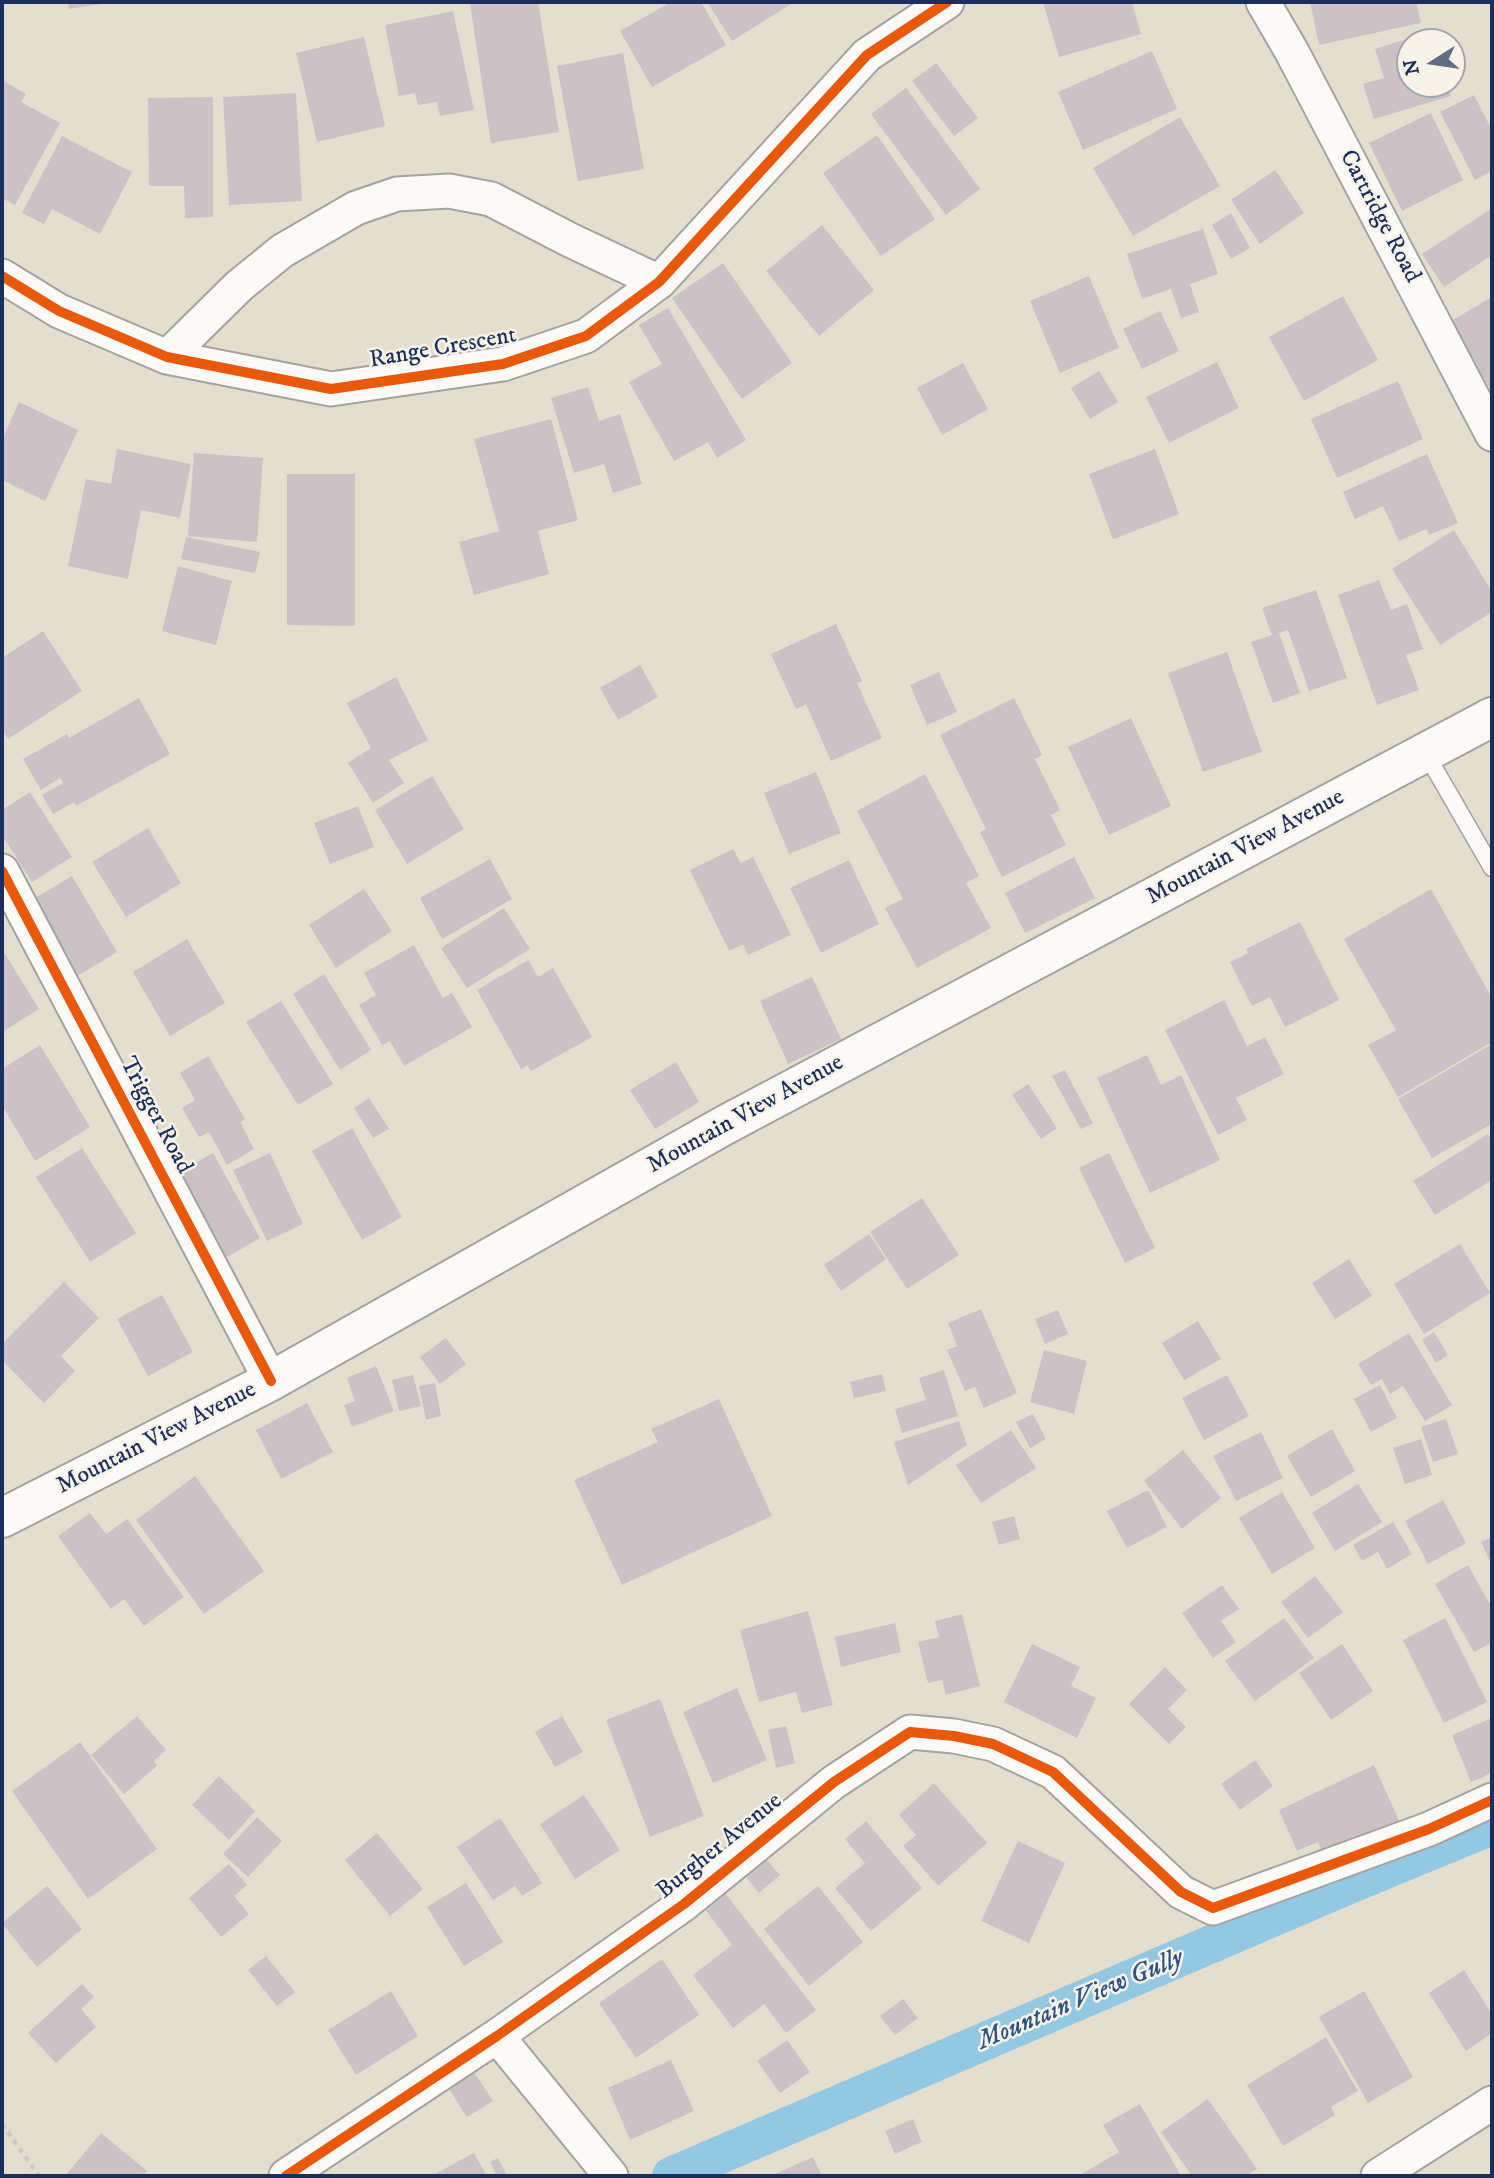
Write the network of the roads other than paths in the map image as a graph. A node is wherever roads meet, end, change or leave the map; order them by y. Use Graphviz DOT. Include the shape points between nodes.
graph roads {
  1 [pos="947,2"];
  2 [pos="1263,2"];
  3 [pos="2,276"];
  4 [pos="659,282"];
  5 [pos="167,357"];
  6 [pos="1492,434"];
  7 [pos="1492,717"];
  8 [pos="1425,752"];
  9 [pos="1492,868"];
  10 [pos="2,872"];
  11 [pos="271,1381"];
  12 [pos="2,1518"];
  13 [pos="1492,1800"];
  14 [pos="497,2036"];
  15 [pos="1492,2103"];
  16 [pos="286,2176"];
  17 [pos="610,2176"];
  18 [pos="1377,2176"];
  1 -- 4 [label="street, Range Crescent" via="867,55"];
  2 -- 6 [label="street, Cartridge Road"];
  3 -- 5 [label="street, Range Crescent" via="59,311"];
  4 -- 5 [label="street, Range Crescent" via="586,336 503,364 331,389"];
  4 -- 5 [label="street" via="491,199 449,191 397,194 356,208 282,251"];
  7 -- 8 [label="main road, Mountain View Avenue"];
  8 -- 9 [label="lane"];
  8 -- 11 [label="main road, Mountain View Avenue" via="725,1125"];
  10 -- 11 [label="street, Trigger Road"];
  11 -- 12 [label="main road, Mountain View Avenue"];
  13 -- 14 [label="street, Burgher Avenue" via="1429,1829 1213,1908 1181,1892 1053,1772 993,1744 910,1732 834,1782 684,1904"];
  14 -- 16 [label="street, Burgher Avenue"];
  14 -- 17 [label="street"];
  15 -- 18 [label="street"];
}
